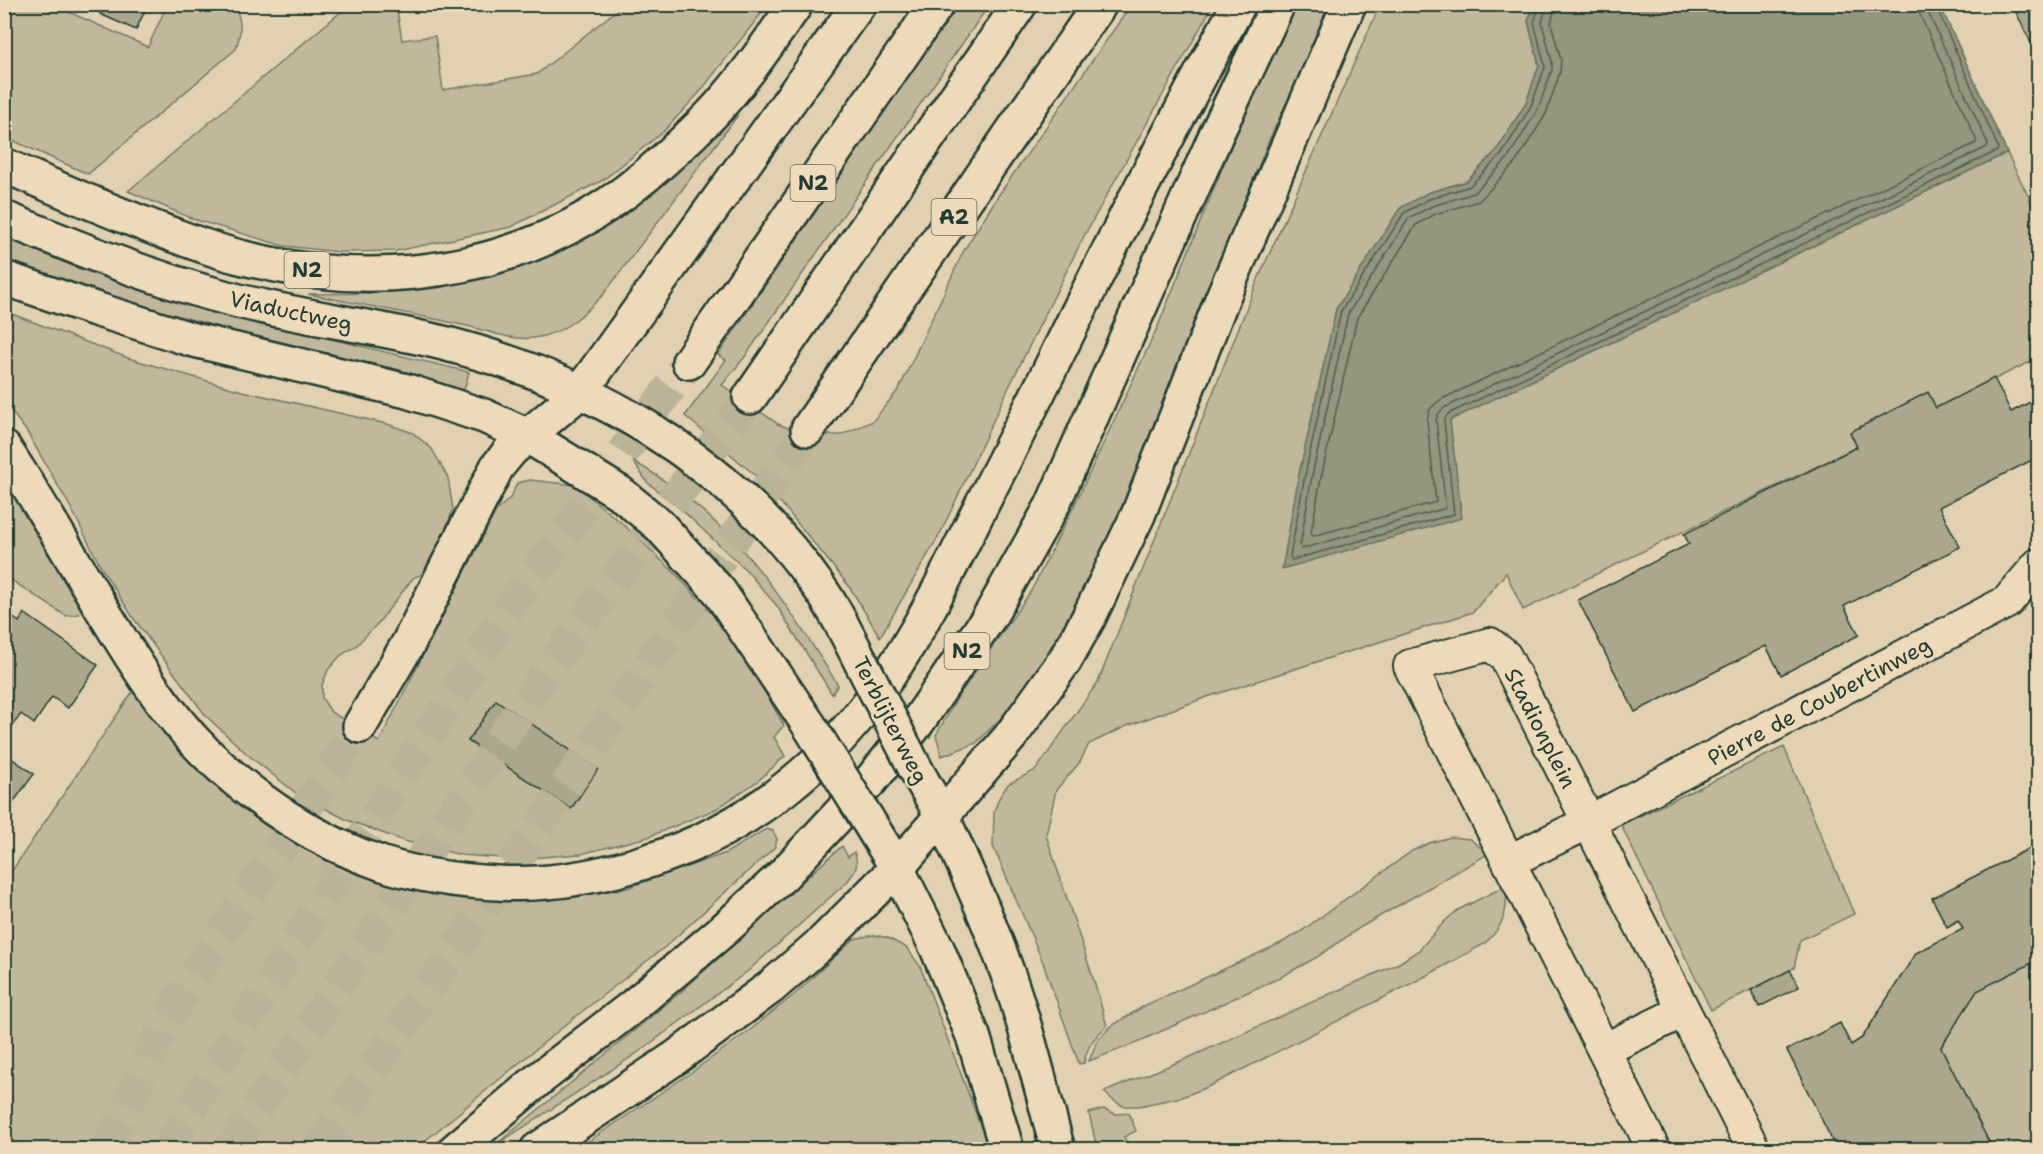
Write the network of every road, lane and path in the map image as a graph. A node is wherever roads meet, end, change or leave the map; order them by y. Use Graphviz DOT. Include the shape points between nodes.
graph roads {
  1 [pos="796,4"];
  2 [pos="859,4"];
  3 [pos="937,4"];
  4 [pos="1020,4"];
  5 [pos="1100,4"];
  6 [pos="1239,4"];
  7 [pos="1278,4"];
  8 [pos="1349,4"];
  9 [pos="4,165"];
  10 [pos="4,218"];
  11 [pos="4,278"];
  12 [pos="689,362"];
  13 [pos="581,392"];
  14 [pos="750,397"];
  15 [pos="808,429"];
  16 [pos="528,435"];
  17 [pos="4,448"];
  18 [pos="2038,565"];
  19 [pos="360,726"];
  20 [pos="942,816"];
  21 [pos="1589,822"];
  22 [pos="1510,861"];
  23 [pos="897,868"];
  24 [pos="1683,1011"];
  25 [pos="1604,1050"];
  26 [pos="455,1149"];
  27 [pos="537,1149"];
  28 [pos="1007,1149"];
  29 [pos="1058,1149"];
  30 [pos="1654,1149"];
  31 [pos="1754,1149"];
  1 -- 9 [label="main road, N2" via="711,115 613,201 575,225 528,247 479,262 385,275 339,274 241,258 86,202"];
  2 -- 13 [label="main road"];
  3 -- 12 [label="main road, N2"];
  4 -- 14 [label="main road"];
  5 -- 15 [label="main road, A2"];
  6 -- 17 [label="main road, N2" via="1105,257 943,581 886,680 832,747 797,781 732,824 668,855 592,877 554,882 467,881 384,865 306,829 258,797 202,750 159,696"];
  7 -- 26 [label="main road, N2" via="1052,506 990,616 917,723 864,788 783,875 728,926"];
  8 -- 20 [label="main road" via="1226,288 1113,571 1065,660 1010,737"];
  10 -- 13 [label="main road, Viaductweg" via="61,242 228,299 468,350 528,369"];
  11 -- 16 [label="main road" via="190,339 417,394"];
  13 -- 16 [label="main road"];
  13 -- 20 [label="main road, Terblijterweg, bridge" via="655,431 762,516 819,587"];
  16 -- 19 [label="main road" via="492,474 408,644"];
  16 -- 23 [label="main road, bridge" via="620,493 659,525 719,591 809,725"];
  18 -- 21 [label="street, Pierre de Coubertinweg" via="2007,602"];
  20 -- 23 [label="main road"];
  20 -- 29 [label="main road, Terblijterweg" via="1012,985"];
  21 -- 22 [label="street, Pierre de Coubertinweg"];
  21 -- 22 [label="street, Stadionplein" via="1505,656 1490,644 1410,666"];
  21 -- 24 [label="street, Stadionplein"];
  22 -- 25 [label="street, Stadionplein"];
  23 -- 27 [label="main road" via="771,987 675,1058"];
  23 -- 28 [label="main road" via="937,948 973,1036"];
  24 -- 25 [label="street"];
  24 -- 31 [label="street, Stadionplein"];
  25 -- 30 [label="street, Stadionplein"];
}
